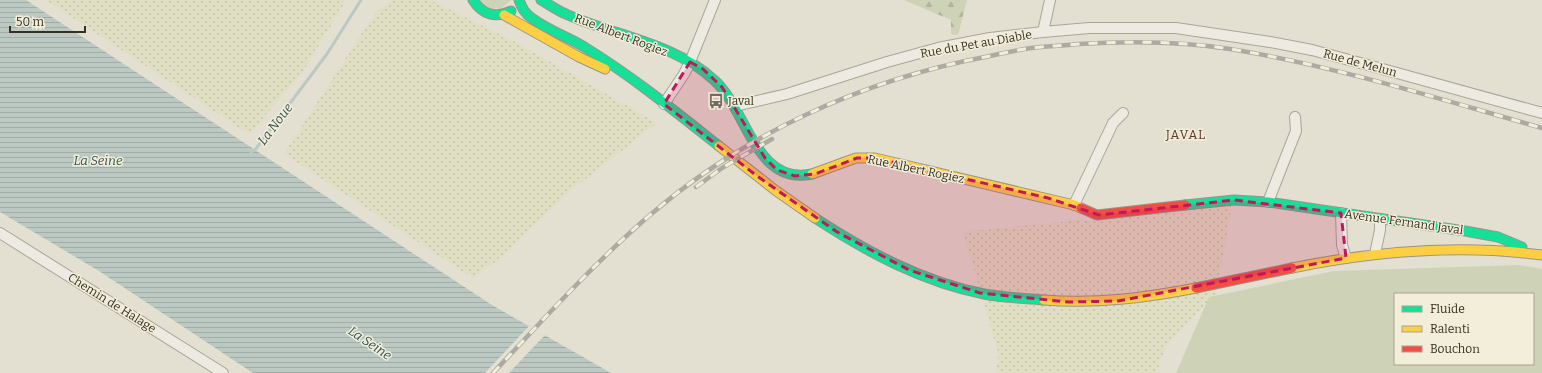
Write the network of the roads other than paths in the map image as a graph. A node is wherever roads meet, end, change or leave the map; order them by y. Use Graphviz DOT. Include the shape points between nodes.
graph roads {
  1 [pos="473,0"];
  2 [pos="519,0"];
  3 [pos="541,0"];
  4 [pos="715,0"];
  5 [pos="1050,0"];
  6 [pos="504,15"];
  7 [pos="1176,28"];
  8 [pos="1043,32"];
  9 [pos="690,62"];
  10 [pos="622,75"];
  11 [pos="664,104"];
  12 [pos="735,106"];
  13 [pos="1542,113"];
  14 [pos="1123,114"];
  15 [pos="1295,117"];
  16 [pos="1048,198"];
  17 [pos="1268,202"];
  18 [pos="1074,205"];
  19 [pos="1342,213"];
  20 [pos="1380,219"];
  21 [pos="0,232"];
  22 [pos="1374,254"];
  23 [pos="1540,254"];
  24 [pos="1346,258"];
  25 [pos="223,373"];
  1 -- 6 [label="main road" via="483,12"];
  2 -- 6 [label="main road" via="516,6"];
  2 -- 10 [label="main road" via="527,14 585,47"];
  3 -- 9 [label="main road, Rue Albert Rogiez" via="574,17 650,44"];
  4 -- 9 [label="street"];
  5 -- 8 [label="street"];
  6 -- 10 [label="main road" via="580,58"];
  7 -- 8 [label="street, Rue du Pet au Diable" via="1089,28"];
  7 -- 13 [label="street, Rue de Melun" via="1312,50"];
  8 -- 12 [label="street, Rue du Pet au Diable" via="990,38 938,48 787,94"];
  9 -- 11 [label="street"];
  9 -- 12 [label="main road, Rue Albert Rogiez" via="710,75"];
  10 -- 11 [label="main road"];
  11 -- 24 [label="main road" via="814,217 865,248 909,270 980,293 1061,301 1118,301 1146,298"];
  12 -- 16 [label="main road, Rue Albert Rogiez" via="765,158 786,174 809,175 858,158 875,158"];
  14 -- 18 [label="street" via="1113,123"];
  15 -- 17 [label="street" via="1296,131"];
  16 -- 18 [label="main road, Avenue Fernand Javal"];
  17 -- 18 [label="main road, Avenue Fernand Javal" via="1234,200 1099,215"];
  17 -- 19 [label="main road, Avenue Fernand Javal"];
  19 -- 20 [label="main road, Avenue Fernand Javal"];
  19 -- 24 [label="street" via="1342,246"];
  20 -- 22 [label="street"];
  20 -- 23 [label="main road, Avenue Fernand Javal" via="1498,237"];
  21 -- 25 [label="street, Chemin de Halage"];
  22 -- 23 [label="main road" via="1488,249"];
  22 -- 24 [label="main road"];
}
